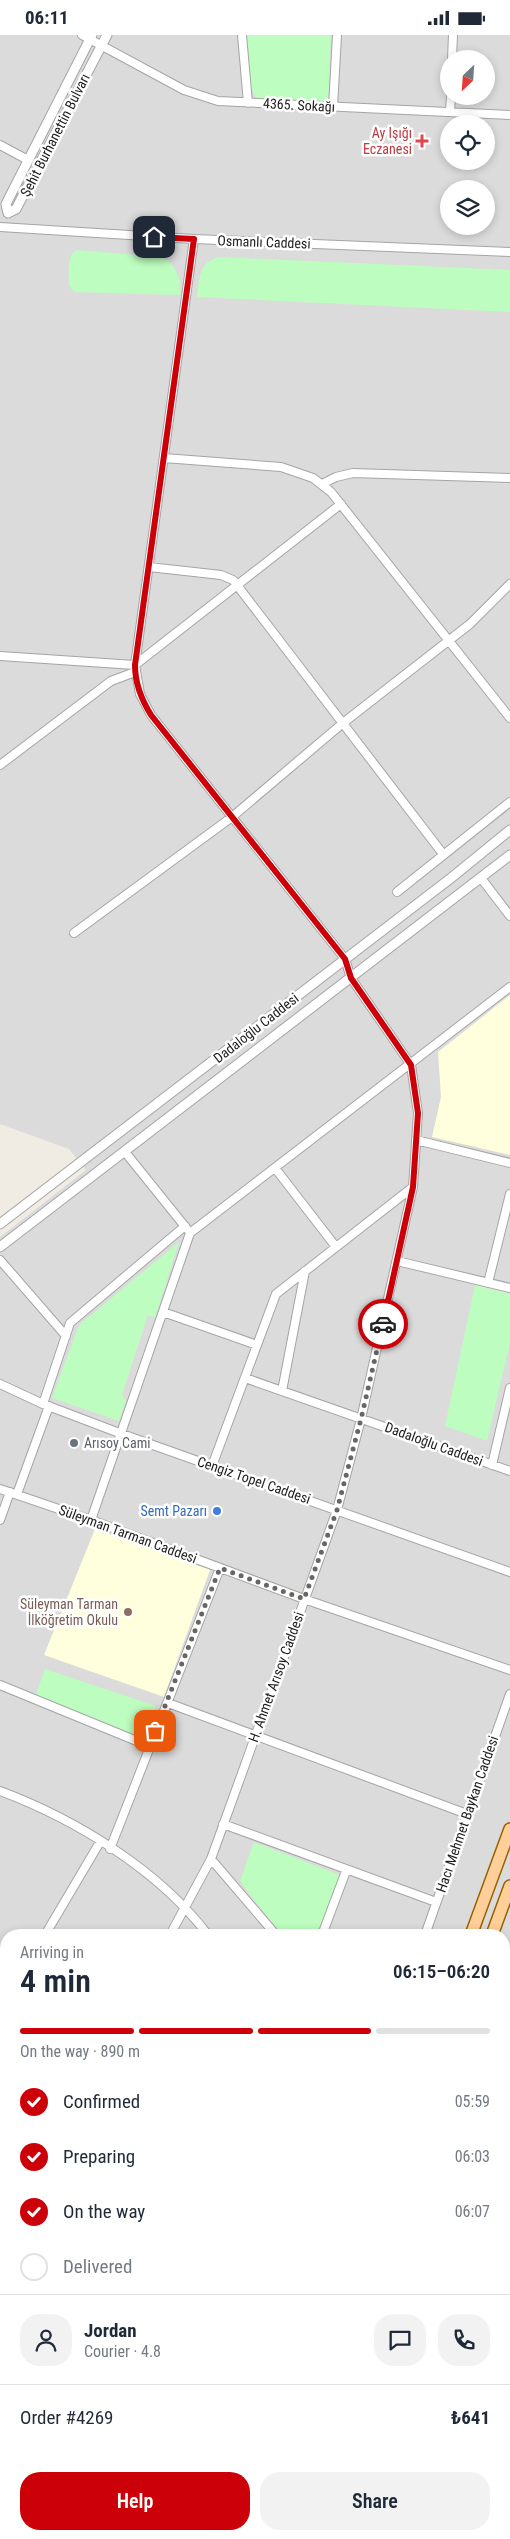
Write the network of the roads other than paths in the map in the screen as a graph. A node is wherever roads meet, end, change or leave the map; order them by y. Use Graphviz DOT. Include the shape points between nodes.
graph roads {
  1 [pos="107,35"];
  2 [pos="242,35"];
  3 [pos="337,35"];
  4 [pos="453,35"];
  5 [pos="88,36"];
  6 [pos="102,44"];
  7 [pos="452,50"];
  8 [pos="248,103"];
  9 [pos="450,105"];
  10 [pos="334,107"];
  11 [pos="450,112"];
  12 [pos="510,115"];
  13 [pos="0,145"];
  14 [pos="28,159"];
  15 [pos="8,213"];
  16 [pos="2,227"];
  17 [pos="194,239"];
  18 [pos="510,251"];
  19 [pos="164,458"];
  20 [pos="510,478"];
  21 [pos="322,484"];
  22 [pos="341,504"];
  23 [pos="149,567"];
  24 [pos="510,584"];
  25 [pos="237,586"];
  26 [pos="449,641"];
  27 [pos="0,656"];
  28 [pos="135,669"];
  29 [pos="509,714"];
  30 [pos="343,723"];
  31 [pos="0,765"];
  32 [pos="510,802"];
  33 [pos="232,817"];
  34 [pos="510,829"];
  35 [pos="443,853"];
  36 [pos="510,855"];
  37 [pos="481,878"];
  38 [pos="397,892"];
  39 [pos="510,916"];
  40 [pos="74,933"];
  41 [pos="345,959"];
  42 [pos="351,978"];
  43 [pos="510,987"];
  44 [pos="411,1065"];
  45 [pos="416,1140"];
  46 [pos="126,1153"];
  47 [pos="510,1163"];
  48 [pos="275,1168"];
  49 [pos="413,1187"];
  50 [pos="510,1194"];
  51 [pos="0,1225"];
  52 [pos="187,1229"];
  53 [pos="0,1247"];
  54 [pos="336,1247"];
  55 [pos="0,1260"];
  56 [pos="396,1261"];
  57 [pos="305,1271"];
  58 [pos="488,1283"];
  59 [pos="510,1289"];
  60 [pos="163,1312"];
  61 [pos="66,1336"];
  62 [pos="257,1345"];
  63 [pos="245,1378"];
  64 [pos="0,1384"];
  65 [pos="510,1388"];
  66 [pos="282,1391"];
  67 [pos="46,1405"];
  68 [pos="361,1419"];
  69 [pos="122,1434"];
  70 [pos="492,1465"];
  71 [pos="212,1466"];
  72 [pos="510,1471"];
  73 [pos="0,1489"];
  74 [pos="14,1493"];
  75 [pos="337,1510"];
  76 [pos="0,1520"];
  77 [pos="91,1520"];
  78 [pos="220,1568"];
  79 [pos="510,1572"];
  80 [pos="304,1599"];
  81 [pos="510,1670"];
  82 [pos="0,1685"];
  83 [pos="510,1694"];
  84 [pos="168,1703"];
  85 [pos="256,1734"];
  86 [pos="149,1746"];
  87 [pos="0,1791"];
  88 [pos="467,1814"];
  89 [pos="223,1824"];
  90 [pos="510,1829"];
  91 [pos="100,1842"];
  92 [pos="110,1849"];
  93 [pos="211,1859"];
  94 [pos="346,1871"];
  95 [pos="510,1886"];
  96 [pos="436,1903"];
  97 [pos="186,1908"];
  98 [pos="49,1929"];
  99 [pos="174,1929"];
  100 [pos="203,1929"];
  101 [pos="271,1929"];
  102 [pos="324,1929"];
  103 [pos="427,1929"];
  104 [pos="473,1929"];
  105 [pos="494,1929"];
  1 -- 6 [label="street, Şehit Burhanettin Bulvarı"];
  2 -- 8 [label="street"];
  3 -- 10 [label="street"];
  4 -- 7 [label="street"];
  5 -- 6 [label="street, 4365. Sokağı"];
  5 -- 14 [label="street, Şehit Burhanettin Bulvarı"];
  6 -- 8 [label="street, 4365. Sokağı" via="195,95"];
  6 -- 15 [label="street, Şehit Burhanettin Bulvarı" via="16,209"];
  8 -- 10 [label="street, 4365. Sokağı"];
  9 -- 11 [label="street"];
  10 -- 11 [label="street, 4365. Sokağı"];
  11 -- 12 [label="street, 4365. Sokağı"];
  13 -- 14 [label="street"];
  14 -- 15 [label="street, Şehit Burhanettin Bulvarı" via="6,204"];
  15 -- 16 [label="street, Osmanlı Caddesi"];
  16 -- 17 [label="street, Osmanlı Caddesi"];
  17 -- 18 [label="street, Osmanlı Caddesi"];
  17 -- 19 [label="street"];
  19 -- 21 [label="street" via="281,467 303,473"];
  19 -- 23 [label="street"];
  20 -- 21 [label="street" via="353,473"];
  21 -- 22 [label="street"];
  22 -- 25 [label="street"];
  22 -- 26 [label="street"];
  23 -- 25 [label="street" via="221,575 233,580"];
  23 -- 28 [label="street"];
  24 -- 26 [label="street"];
  25 -- 28 [label="street"];
  25 -- 30 [label="street"];
  26 -- 29 [label="street"];
  26 -- 30 [label="street"];
  27 -- 28 [label="street"];
  28 -- 31 [label="street" via="105,685"];
  28 -- 33 [label="street" via="140,694 151,715"];
  30 -- 33 [label="street"];
  30 -- 35 [label="street"];
  32 -- 35 [label="street"];
  33 -- 40 [label="street"];
  33 -- 41 [label="street"];
  34 -- 41 [label="street, Dadaloğlu Caddesi"];
  35 -- 38 [label="street"];
  36 -- 37 [label="street, Dadaloğlu Caddesi"];
  37 -- 39 [label="street"];
  37 -- 42 [label="street, Dadaloğlu Caddesi"];
  41 -- 42 [label="street, H. Ahmet Arısoy Caddesi"];
  41 -- 51 [label="street, Dadaloğlu Caddesi"];
  42 -- 44 [label="street, H. Ahmet Arısoy Caddesi"];
  42 -- 46 [label="street, Dadaloğlu Caddesi"];
  43 -- 44 [label="street"];
  44 -- 45 [label="street, H. Ahmet Arısoy Caddesi" via="418,1113"];
  44 -- 48 [label="street"];
  45 -- 47 [label="street"];
  45 -- 49 [label="street, H. Ahmet Arısoy Caddesi"];
  46 -- 52 [label="street"];
  46 -- 53 [label="street, Dadaloğlu Caddesi"];
  48 -- 52 [label="street"];
  48 -- 54 [label="street"];
  49 -- 54 [label="street"];
  49 -- 56 [label="street, H. Ahmet Arısoy Caddesi"];
  50 -- 58 [label="street"];
  52 -- 60 [label="street"];
  52 -- 61 [label="street" via="70,1323"];
  54 -- 57 [label="street"];
  55 -- 61 [label="street"];
  56 -- 58 [label="street"];
  56 -- 68 [label="street, H. Ahmet Arısoy Caddesi"];
  57 -- 62 [label="street" via="276,1294"];
  57 -- 66 [label="street"];
  58 -- 59 [label="street"];
  60 -- 62 [label="street"];
  60 -- 69 [label="street"];
  61 -- 67 [label="street"];
  62 -- 63 [label="street"];
  63 -- 66 [label="street, Dadaloğlu Caddesi"];
  63 -- 71 [label="street"];
  64 -- 67 [label="street, Cengiz Topel Caddesi"];
  65 -- 70 [label="street"];
  66 -- 68 [label="street, Dadaloğlu Caddesi"];
  67 -- 69 [label="street, Cengiz Topel Caddesi"];
  67 -- 74 [label="street"];
  68 -- 70 [label="street, Dadaloğlu Caddesi"];
  68 -- 75 [label="street, H. Ahmet Arısoy Caddesi"];
  69 -- 71 [label="street, Cengiz Topel Caddesi"];
  69 -- 77 [label="street"];
  70 -- 72 [label="street, Dadaloğlu Caddesi"];
  71 -- 75 [label="street, Cengiz Topel Caddesi"];
  73 -- 74 [label="street, Süleyman Tarman Caddesi"];
  74 -- 76 [label="street"];
  74 -- 77 [label="street, Süleyman Tarman Caddesi"];
  75 -- 79 [label="street, Cengiz Topel Caddesi"];
  75 -- 80 [label="street, H. Ahmet Arısoy Caddesi"];
  77 -- 78 [label="street, Süleyman Tarman Caddesi"];
  78 -- 80 [label="street, Süleyman Tarman Caddesi"];
  78 -- 84 [label="street"];
  80 -- 81 [label="street, Süleyman Tarman Caddesi"];
  80 -- 85 [label="street, H. Ahmet Arısoy Caddesi"];
  82 -- 86 [label="street"];
  83 -- 88 [label="street, Hacı Mehmet Baykan Caddesi"];
  84 -- 85 [label="street"];
  84 -- 86 [label="street"];
  85 -- 88 [label="street"];
  85 -- 89 [label="street, H. Ahmet Arısoy Caddesi"];
  86 -- 92 [label="street"];
  87 -- 91 [label="street" via="38,1807"];
  88 -- 96 [label="street, Hacı Mehmet Baykan Caddesi"];
  89 -- 93 [label="street, H. Ahmet Arısoy Caddesi"];
  89 -- 94 [label="street"];
  90 -- 104 [label="main road"];
  91 -- 92 [label="street"];
  91 -- 98 [label="street"];
  92 -- 97 [label="street" via="158,1882"];
  93 -- 97 [label="street, H. Ahmet Arısoy Caddesi"];
  93 -- 101 [label="street"];
  94 -- 96 [label="street"];
  94 -- 102 [label="street"];
  95 -- 105 [label="main road"];
  96 -- 103 [label="street, Hacı Mehmet Baykan Caddesi"];
  97 -- 99 [label="street, H. Ahmet Arısoy Caddesi"];
  97 -- 100 [label="street"];
}
